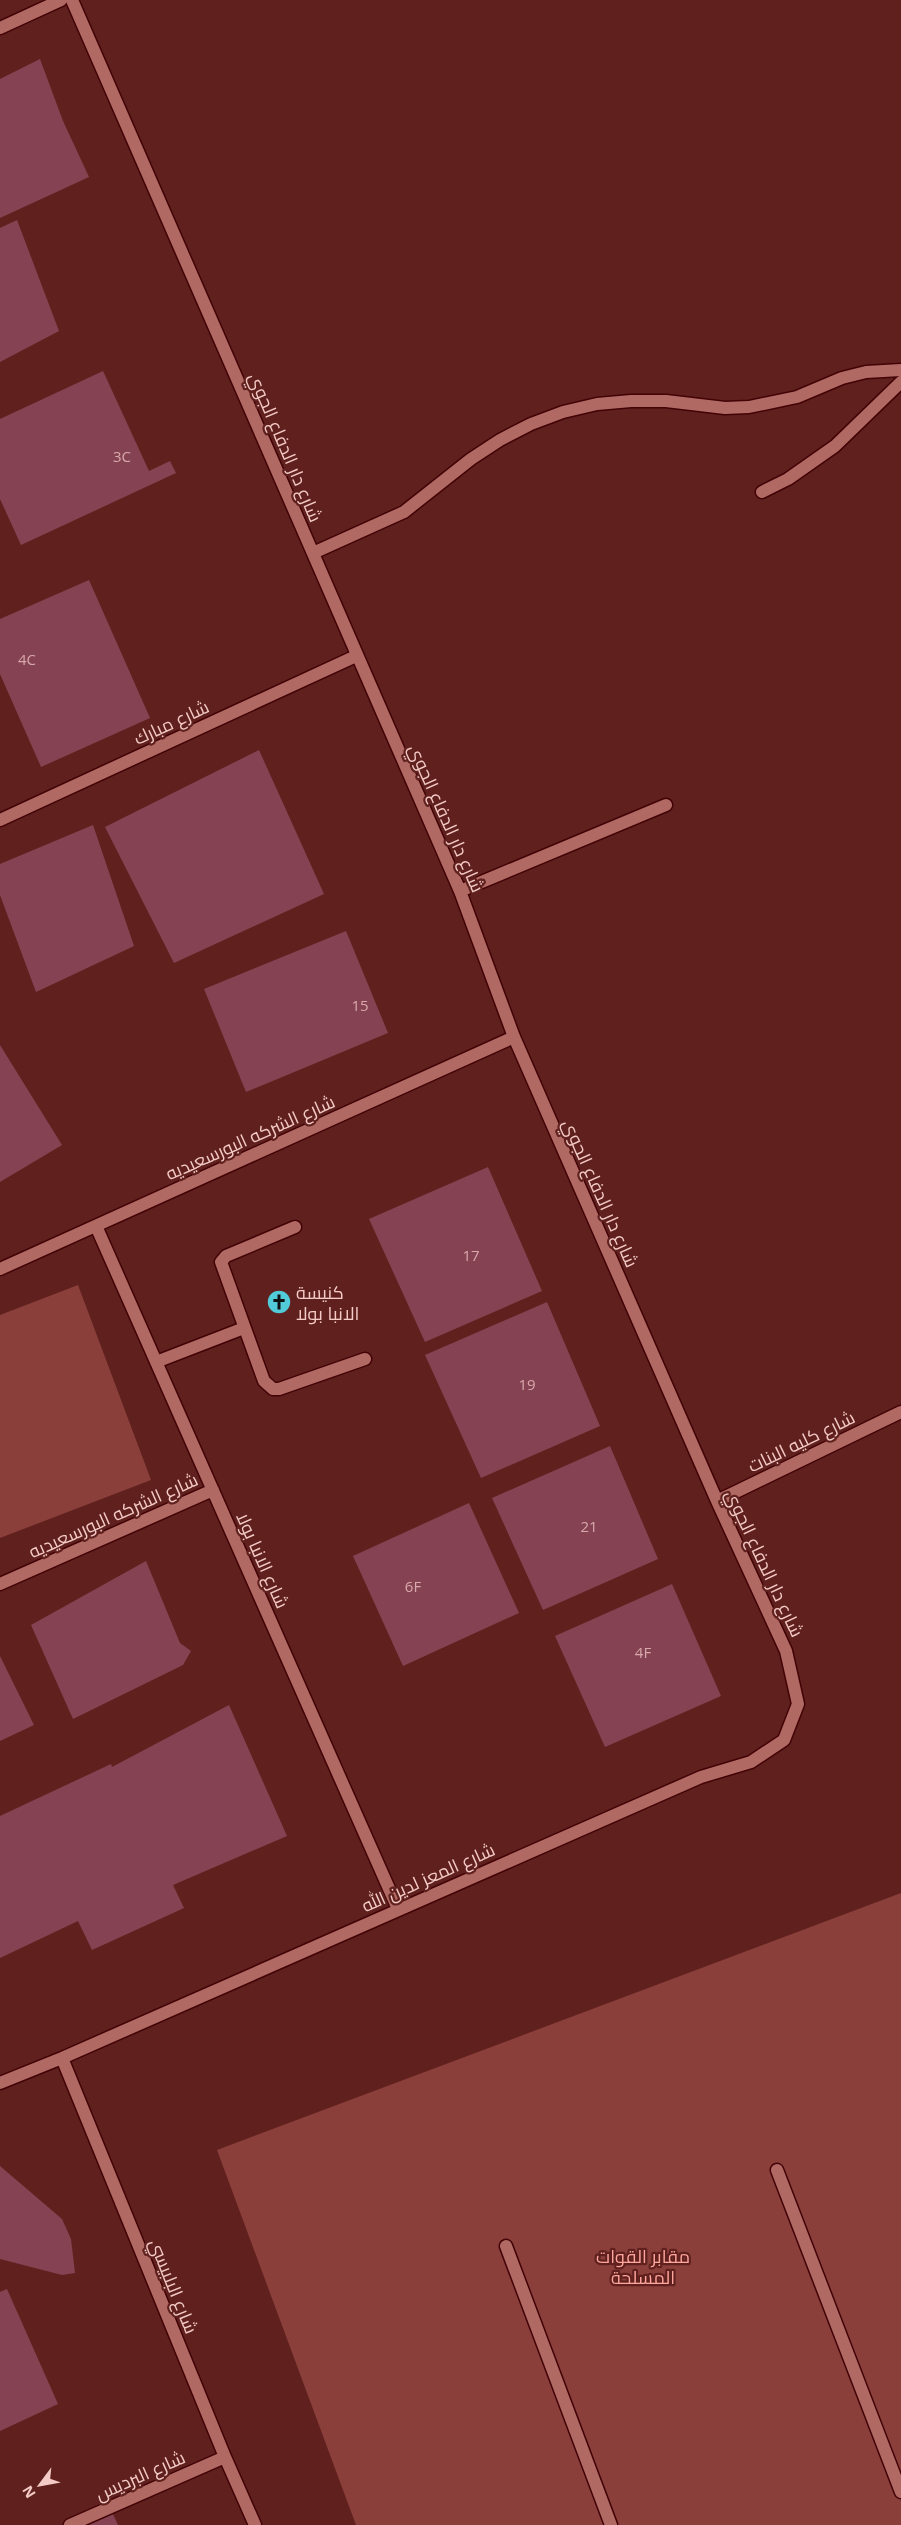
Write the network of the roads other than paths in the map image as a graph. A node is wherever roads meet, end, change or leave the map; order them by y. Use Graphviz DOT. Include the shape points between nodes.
graph roads {
  1 [pos="61,0"];
  2 [pos="72,0"];
  3 [pos="0,28"];
  4 [pos="901,370"];
  5 [pos="901,382"];
  6 [pos="762,492"];
  7 [pos="313,553"];
  8 [pos="356,656"];
  9 [pos="666,805"];
  10 [pos="0,820"];
  11 [pos="460,891"];
  12 [pos="514,1037"];
  13 [pos="96,1226"];
  14 [pos="294,1227"];
  15 [pos="0,1268"];
  16 [pos="244,1328"];
  17 [pos="366,1359"];
  18 [pos="156,1362"];
  19 [pos="901,1412"];
  20 [pos="213,1490"];
  21 [pos="717,1501"];
  22 [pos="0,1584"];
  23 [pos="786,1652"];
  24 [pos="398,1909"];
  25 [pos="62,2058"];
  26 [pos="0,2083"];
  27 [pos="777,2170"];
  28 [pos="506,2246"];
  29 [pos="224,2457"];
  30 [pos="901,2492"];
  31 [pos="70,2525"];
  32 [pos="255,2525"];
  33 [pos="611,2525"];
  1 -- 3 [label="street"];
  2 -- 7 [label="street, شارع دار الدفاع الجوي"];
  4 -- 7 [label="street" via="866,372 797,397 749,407 631,401 563,412 500,440 404,512"];
  5 -- 6 [label="street" via="836,446 788,479"];
  7 -- 8 [label="street, شارع دار الدفاع الجوي"];
  8 -- 10 [label="street, شارع مبارك"];
  8 -- 11 [label="street, شارع دار الدفاع الجوي"];
  9 -- 11 [label="street"];
  11 -- 12 [label="street, شارع دار الدفاع الجوي"];
  12 -- 13 [label="street, شارع الشركه البورسعيديه"];
  12 -- 21 [label="street, شارع دار الدفاع الجوي"];
  13 -- 15 [label="street, شارع الشركه البورسعيديه"];
  13 -- 18 [label="street, شارع الانبا بولا"];
  14 -- 16 [label="street" via="226,1256 221,1262"];
  16 -- 17 [label="street" via="264,1381 273,1388 279,1389"];
  16 -- 18 [label="street"];
  18 -- 20 [label="street, شارع الانبا بولا"];
  19 -- 21 [label="street, شارع كليه البنات"];
  20 -- 22 [label="street, شارع الشركه البورسعيديه"];
  20 -- 24 [label="street, شارع الانبا بولا"];
  21 -- 23 [label="street, شارع دار الدفاع الجوي"];
  23 -- 24 [label="street, شارع المعز لدين الله" via="798,1704 784,1740 751,1762 701,1778"];
  24 -- 25 [label="street, شارع المعز لدين الله"];
  25 -- 26 [label="street, شارع المعز لدين الله"];
  25 -- 29 [label="street, شارع البلبيسي"];
  27 -- 30 [label="street"];
  28 -- 33 [label="street"];
  29 -- 31 [label="street, شارع البرديس"];
  29 -- 32 [label="street, شارع البلبيسي"];
}
